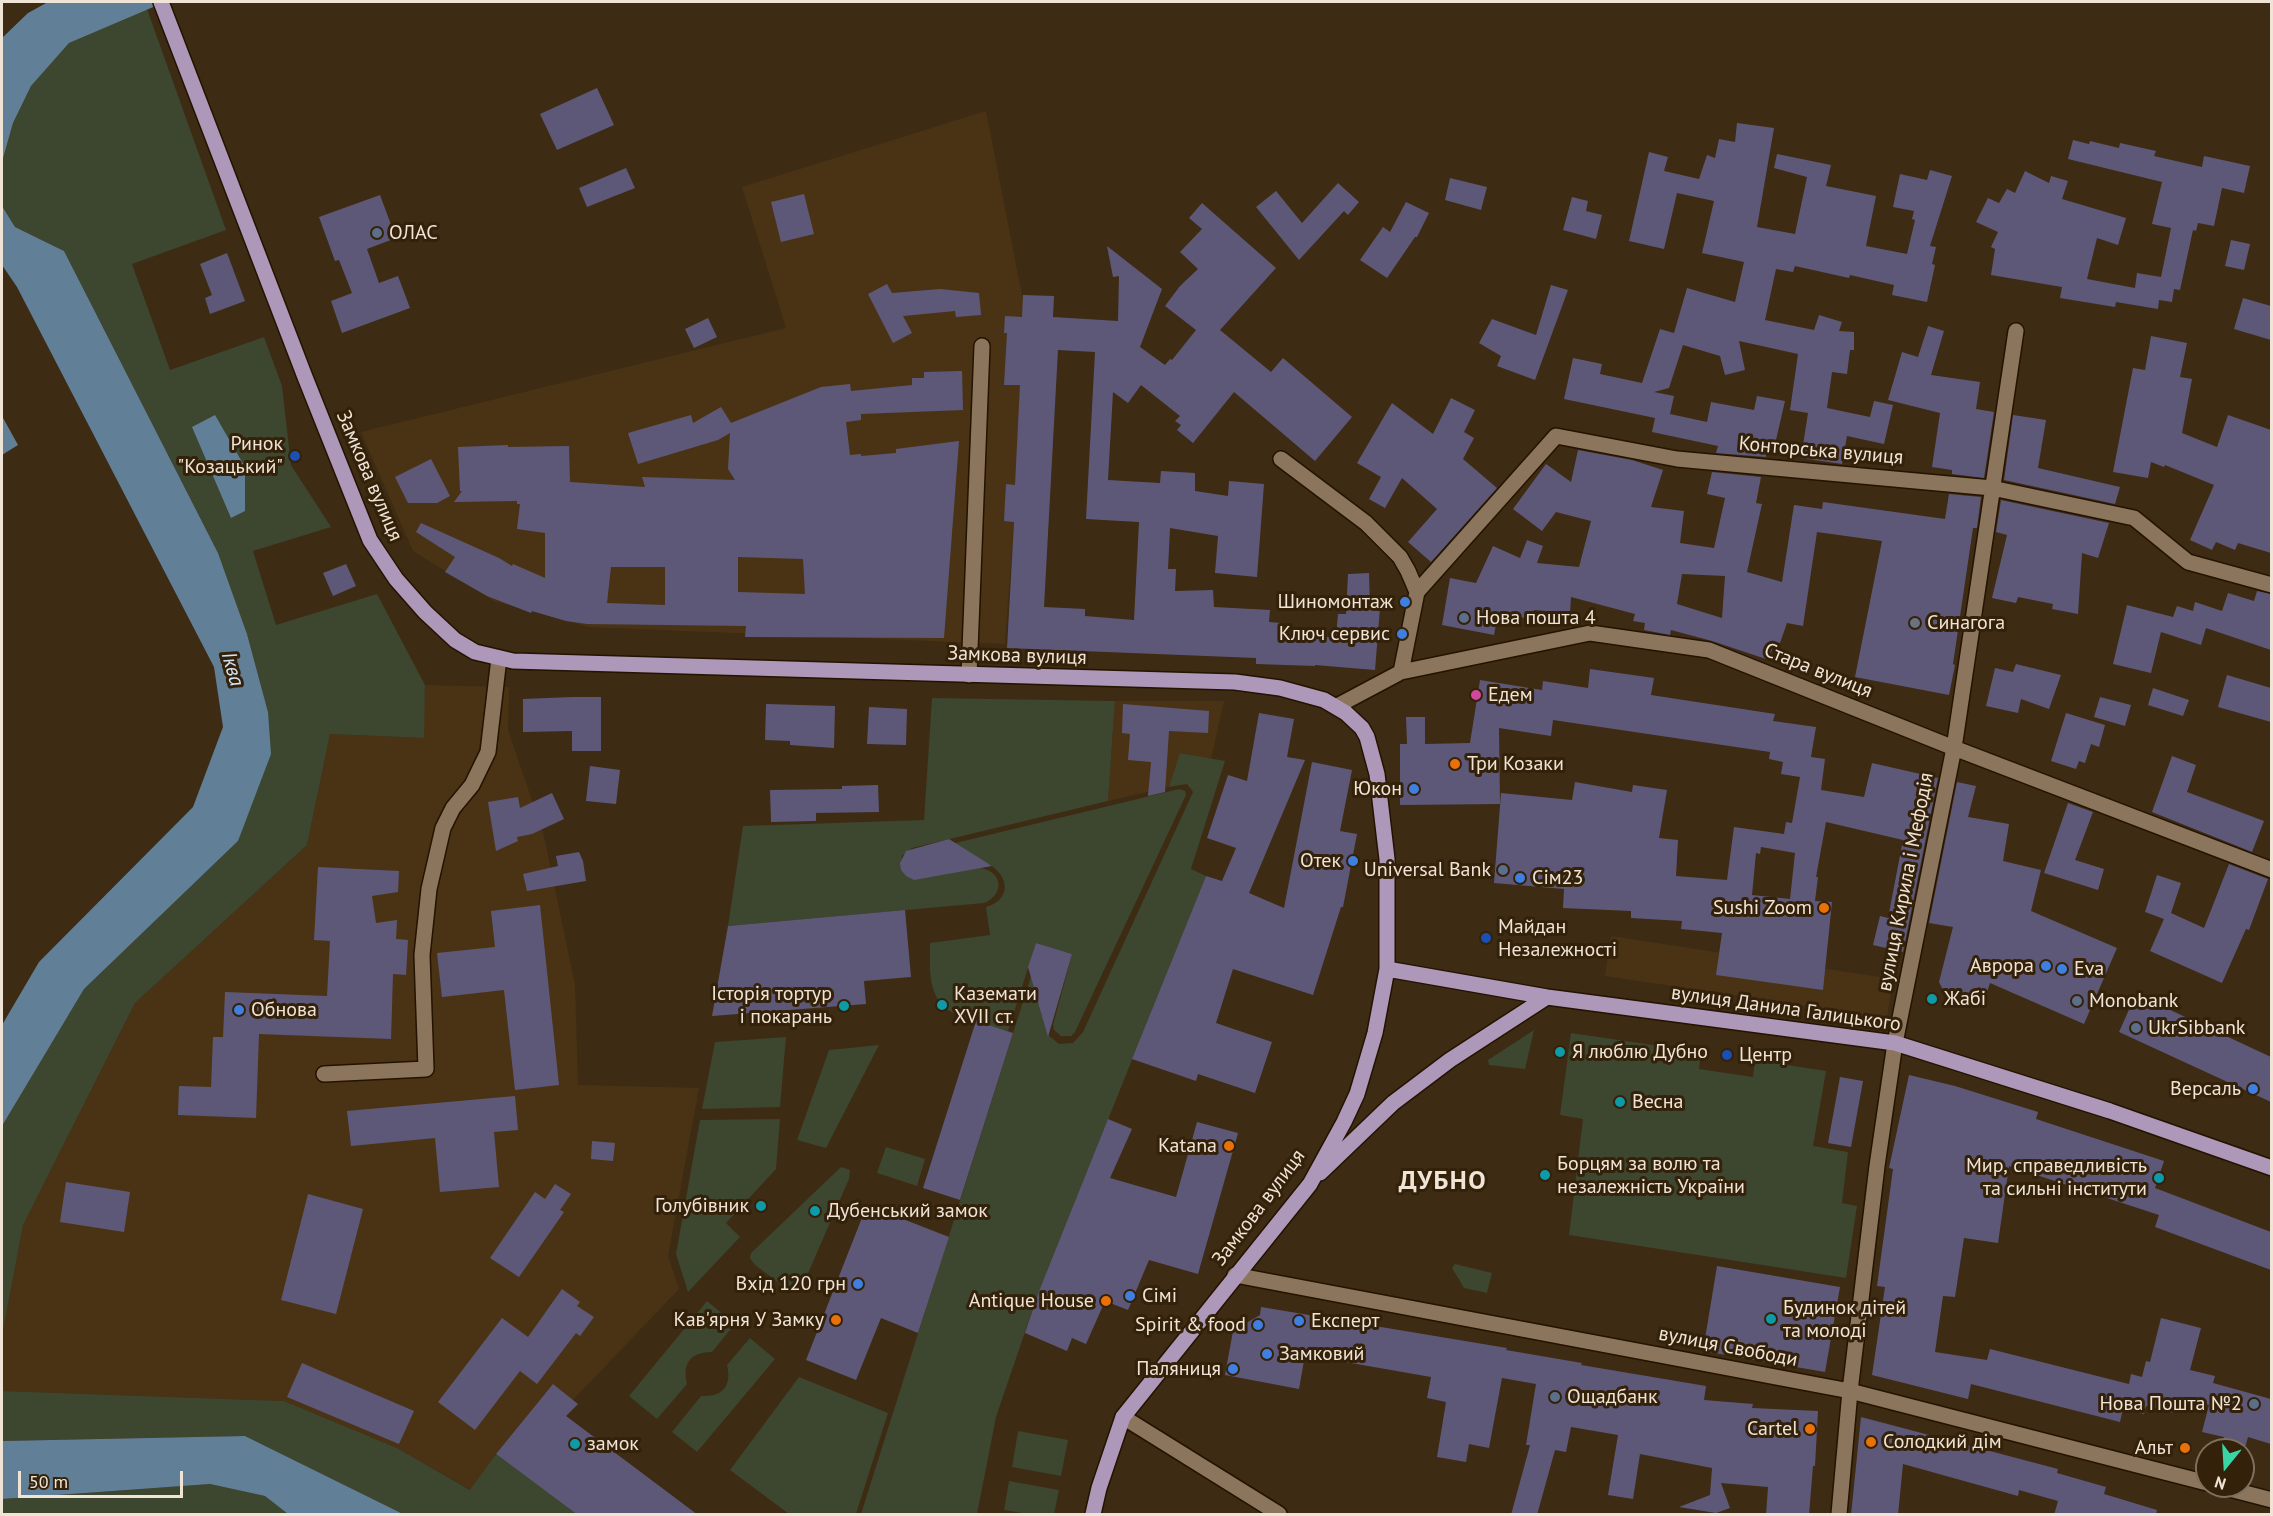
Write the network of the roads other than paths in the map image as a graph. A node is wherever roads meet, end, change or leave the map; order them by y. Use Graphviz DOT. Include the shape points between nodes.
graph roads {
  1 [pos="161,2"];
  2 [pos="2016,331"];
  3 [pos="982,346"];
  4 [pos="1281,459"];
  5 [pos="1992,488"];
  6 [pos="2271,585"];
  7 [pos="1417,592"];
  8 [pos="499,658"];
  9 [pos="1401,672"];
  10 [pos="969,675"];
  11 [pos="1337,706"];
  12 [pos="1954,748"];
  13 [pos="2271,870"];
  14 [pos="1387,969"];
  15 [pos="1547,997"];
  16 [pos="1895,1043"];
  17 [pos="324,1074"];
  18 [pos="2271,1168"];
  19 [pos="1310,1184"];
  20 [pos="1235,1275"];
  21 [pos="1850,1391"];
  22 [pos="1123,1417"];
  23 [pos="2195,1480"];
  24 [pos="2255,1496"];
  25 [pos="2271,1500"];
  26 [pos="1093,1515"];
  27 [pos="1279,1515"];
  28 [pos="1839,1515"];
  1 -- 8 [label="main road, Замкова вулиця" via="370,540 396,579 455,640 475,652"];
  2 -- 5 [label="street, вулиця Кирила і Мефодія"];
  3 -- 10 [label="street"];
  4 -- 7 [label="street" via="1388,544 1400,557"];
  5 -- 6 [label="street, Конторська вулиця" via="2134,518 2188,562"];
  5 -- 7 [label="street, Конторська вулиця" via="1677,459 1556,436"];
  5 -- 12 [label="street, вулиця Кирила і Мефодія"];
  7 -- 9 [label="street"];
  8 -- 10 [label="main road, Замкова вулиця"];
  8 -- 17 [label="street" via="488,752 472,785 443,828 429,890 422,955 426,1069"];
  9 -- 11 [label="street, Стара вулиця"];
  9 -- 12 [label="street, Стара вулиця" via="1590,633 1709,650"];
  10 -- 11 [label="main road, Замкова вулиця" via="1235,682 1295,691"];
  11 -- 14 [label="main road, Замкова вулиця" via="1362,728 1377,774 1387,859"];
  12 -- 13 [label="street, Стара вулиця"];
  12 -- 16 [label="street, вулиця Кирила і Мефодія"];
  14 -- 15 [label="main road, вулиця Данила Галицького"];
  14 -- 19 [label="main road, Замкова вулиця" via="1375,1034 1357,1094"];
  15 -- 16 [label="main road, вулиця Данила Галицького"];
  15 -- 19 [label="main road" via="1460,1053 1393,1103"];
  16 -- 18 [label="main road, вулиця Данила Галицького" via="2110,1111"];
  16 -- 21 [label="street, вулиця Кирила і Мефодія"];
  19 -- 20 [label="main road, Замкова вулиця"];
  20 -- 21 [label="street, вулиця Свободи"];
  20 -- 22 [label="main road, Замкова вулиця"];
  21 -- 23 [label="street, вулиця Свободи"];
  21 -- 28 [label="street, вулиця Кирила і Мефодія"];
  22 -- 26 [label="main road, Замкова вулиця"];
  22 -- 27 [label="street"];
  24 -- 25 [label="street"];
}
